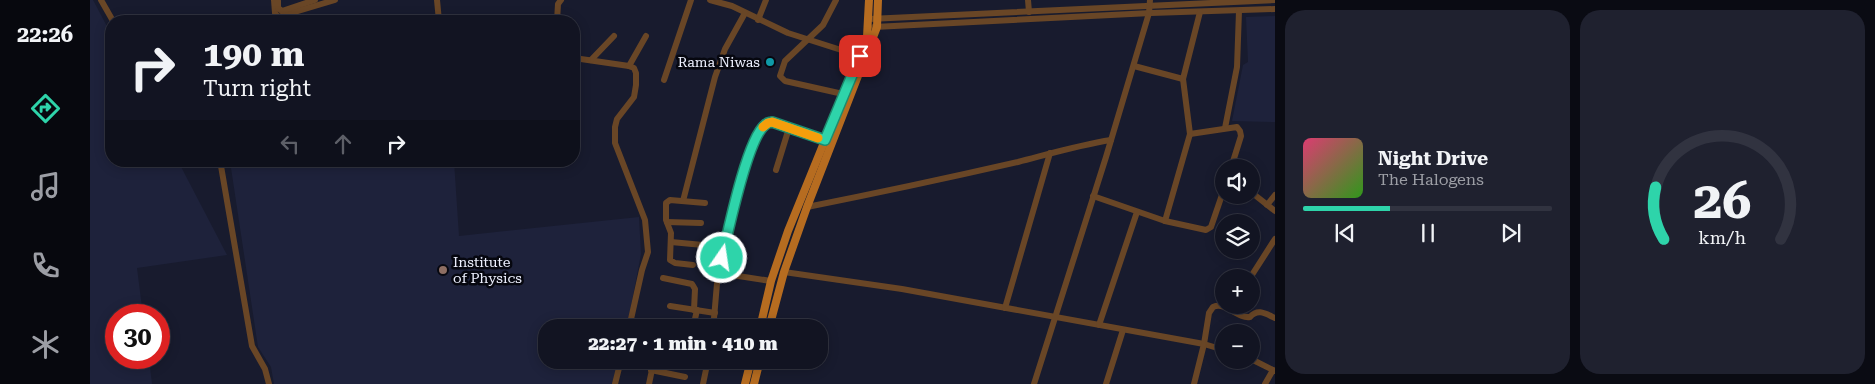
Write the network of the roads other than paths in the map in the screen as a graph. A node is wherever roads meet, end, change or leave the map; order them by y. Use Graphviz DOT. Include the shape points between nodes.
graph roads {
  1 [pos="101,0"];
  2 [pos="276,0"];
  3 [pos="315,0"];
  4 [pos="335,0"];
  5 [pos="437,0"];
  6 [pos="561,0"];
  7 [pos="691,0"];
  8 [pos="710,0"];
  9 [pos="766,0"];
  10 [pos="836,0"];
  11 [pos="870,0"];
  12 [pos="878,0"];
  13 [pos="1028,0"];
  14 [pos="1082,0"];
  15 [pos="1275,0"];
  16 [pos="1189,2"];
  17 [pos="1150,6"];
  18 [pos="1083,9"];
  19 [pos="1275,9"];
  20 [pos="1239,11"];
  21 [pos="1029,12"];
  22 [pos="1200,12"];
  23 [pos="745,13"];
  24 [pos="110,15"];
  25 [pos="275,15"];
  26 [pos="292,15"];
  27 [pos="438,15"];
  28 [pos="558,15"];
  29 [pos="878,19"];
  30 [pos="758,20"];
  31 [pos="869,23"];
  32 [pos="877,27"];
  33 [pos="614,36"];
  34 [pos="646,36"];
  35 [pos="808,39"];
  36 [pos="860,56"];
  37 [pos="580,59"];
  38 [pos="591,60"];
  39 [pos="629,66"];
  40 [pos="1134,66"];
  41 [pos="1183,79"];
  42 [pos="664,80"];
  43 [pos="843,94"];
  44 [pos="789,128"];
  45 [pos="1225,128"];
  46 [pos="1190,134"];
  47 [pos="825,140"];
  48 [pos="1111,140"];
  49 [pos="1050,154"];
  50 [pos="1234,159"];
  51 [pos="221,167"];
  52 [pos="776,170"];
  53 [pos="1275,195"];
  54 [pos="1093,196"];
  55 [pos="1260,199"];
  56 [pos="683,201"];
  57 [pos="705,203"];
  58 [pos="1219,204"];
  59 [pos="1267,204"];
  60 [pos="808,207"];
  61 [pos="1275,211"];
  62 [pos="1137,212"];
  63 [pos="1165,220"];
  64 [pos="667,222"];
  65 [pos="701,223"];
  66 [pos="789,228"];
  67 [pos="798,232"];
  68 [pos="671,242"];
  69 [pos="1274,243"];
  70 [pos="703,244"];
  71 [pos="693,265"];
  72 [pos="1256,269"];
  73 [pos="784,272"];
  74 [pos="718,273"];
  75 [pos="663,278"];
  76 [pos="771,282"];
  77 [pos="670,306"];
  78 [pos="1215,306"];
  79 [pos="1005,308"];
  80 [pos="696,310"];
  81 [pos="1260,312"];
  82 [pos="714,314"];
  83 [pos="1239,314"];
  84 [pos="1252,314"];
  85 [pos="1056,316"];
  86 [pos="1275,318"];
  87 [pos="633,319"];
  88 [pos="694,319"];
  89 [pos="714,319"];
  90 [pos="762,319"];
  91 [pos="771,319"];
  92 [pos="1100,325"];
  93 [pos="1122,330"];
  94 [pos="1204,344"];
  95 [pos="1215,347"];
  96 [pos="1260,363"];
  97 [pos="619,369"];
  98 [pos="706,369"];
  99 [pos="749,369"];
  100 [pos="758,369"];
  101 [pos="651,370"];
  102 [pos="1274,370"];
  103 [pos="685,377"];
  104 [pos="268,384"];
  105 [pos="615,384"];
  106 [pos="649,384"];
  107 [pos="703,384"];
  108 [pos="745,384"];
  109 [pos="754,384"];
  110 [pos="1034,384"];
  111 [pos="1106,384"];
  112 [pos="1194,384"];
  113 [pos="1265,384"];
  1 -- 24 [label="street"];
  2 -- 3 [label="street" via="282,10"];
  2 -- 25 [label="street"];
  4 -- 26 [label="street"];
  5 -- 27 [label="street"];
  6 -- 28 [label="street"];
  7 -- 42 [label="street"];
  8 -- 23 [label="street"];
  9 -- 30 [label="street"];
  10 -- 35 [label="street" via="823,25"];
  11 -- 31 [label="main road"];
  12 -- 29 [label="main road"];
  13 -- 21 [label="street"];
  14 -- 18 [label="street"];
  15 -- 16 [label="street"];
  16 -- 17 [label="street"];
  17 -- 18 [label="street"];
  17 -- 22 [label="street"];
  17 -- 32 [label="street"];
  17 -- 40 [label="street"];
  18 -- 21 [label="street"];
  19 -- 20 [label="street"];
  20 -- 22 [label="street"];
  20 -- 45 [label="street" via="1237,67"];
  21 -- 29 [label="street"];
  22 -- 41 [label="street"];
  23 -- 30 [label="street"];
  23 -- 56 [label="street" via="725,49 715,77"];
  29 -- 31 [label="street"];
  29 -- 32 [label="main road"];
  30 -- 35 [label="street"];
  31 -- 32 [label="street"];
  31 -- 36 [label="main road"];
  32 -- 60 [label="main road"];
  33 -- 38 [label="street"];
  34 -- 39 [label="street"];
  35 -- 36 [label="street"];
  35 -- 43 [label="street" via="785,61 780,73 782,78"];
  36 -- 43 [label="main road"];
  37 -- 38 [label="street"];
  38 -- 39 [label="street"];
  39 -- 87 [label="street" via="636,74 634,97 617,119 615,144 645,220 648,252"];
  40 -- 41 [label="street"];
  40 -- 48 [label="street"];
  41 -- 46 [label="street"];
  43 -- 47 [label="main road"];
  44 -- 47 [label="street"];
  44 -- 52 [label="street"];
  44 -- 74 [label="street" via="772,122 758,134 735,202"];
  45 -- 46 [label="street"];
  45 -- 50 [label="street" via="1237,127 1240,131"];
  46 -- 63 [label="street"];
  47 -- 66 [label="main road"];
  48 -- 49 [label="street"];
  48 -- 54 [label="street"];
  49 -- 60 [label="street"];
  49 -- 79 [label="street"];
  51 -- 104 [label="street" via="252,346"];
  53 -- 59 [label="street"];
  54 -- 62 [label="street"];
  54 -- 85 [label="street"];
  55 -- 59 [label="street"];
  56 -- 57 [label="street"];
  56 -- 64 [label="street" via="668,201"];
  58 -- 63 [label="street" via="1211,227 1206,230"];
  59 -- 61 [label="street"];
  60 -- 67 [label="main road"];
  62 -- 63 [label="street"];
  62 -- 92 [label="street"];
  64 -- 65 [label="street"];
  64 -- 68 [label="street"];
  66 -- 67 [label="main road"];
  66 -- 76 [label="main road"];
  67 -- 73 [label="main road"];
  68 -- 70 [label="street"];
  68 -- 71 [label="street" via="672,262"];
  69 -- 72 [label="street"];
  73 -- 79 [label="street"];
  73 -- 91 [label="main road"];
  74 -- 76 [label="street"];
  74 -- 82 [label="street"];
  75 -- 80 [label="street" via="692,284"];
  76 -- 90 [label="main road"];
  77 -- 80 [label="street"];
  78 -- 94 [label="street" via="1209,313"];
  79 -- 85 [label="street"];
  80 -- 82 [label="street"];
  80 -- 88 [label="street"];
  81 -- 86 [label="street"];
  82 -- 89 [label="street"];
  83 -- 84 [label="street" via="1242,317"];
  85 -- 92 [label="street"];
  85 -- 110 [label="street"];
  92 -- 93 [label="street"];
  93 -- 94 [label="street"];
  93 -- 111 [label="street"];
  94 -- 95 [label="street"];
  94 -- 112 [label="street"];
  96 -- 102 [label="street"];
  97 -- 105 [label="street"];
  98 -- 107 [label="street"];
  99 -- 108 [label="main road"];
  100 -- 109 [label="main road"];
  101 -- 103 [label="street"];
  101 -- 106 [label="street"];
  102 -- 113 [label="street"];
}
